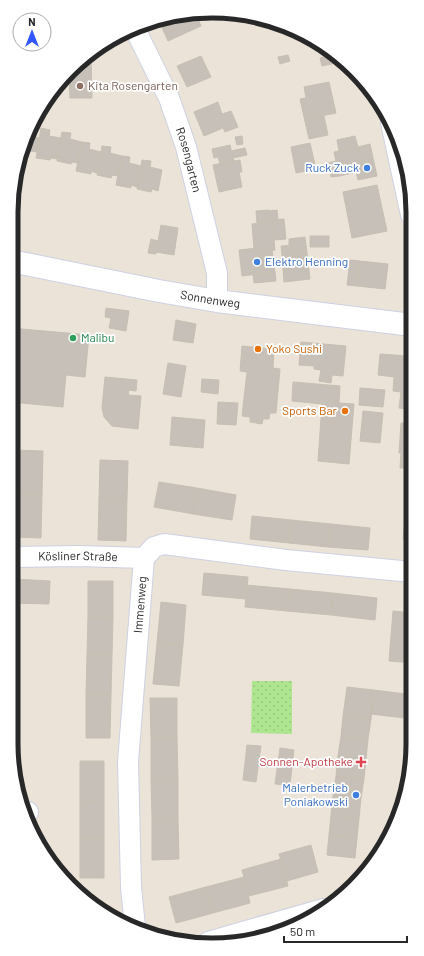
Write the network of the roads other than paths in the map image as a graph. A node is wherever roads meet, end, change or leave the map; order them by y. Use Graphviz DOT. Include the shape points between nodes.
graph roads {
  1 [pos="137,33"];
  2 [pos="18,262"];
  3 [pos="217,300"];
  4 [pos="406,324"];
  5 [pos="18,558"];
  6 [pos="144,558"];
  7 [pos="406,571"];
  8 [pos="305,914"];
  9 [pos="134,922"];
  10 [pos="222,938"];
  1 -- 3 [label="street, Rosengarten" via="168,98 186,147 217,273"];
  2 -- 3 [label="street, Sonnenweg"];
  3 -- 4 [label="street, Sonnenweg"];
  5 -- 6 [label="street, Kösliner Straße"];
  6 -- 7 [label="street" via="154,547 164,544 286,560"];
  6 -- 9 [label="street, Immenweg" via="128,762 131,887"];
  8 -- 10 [label="street"];
}
